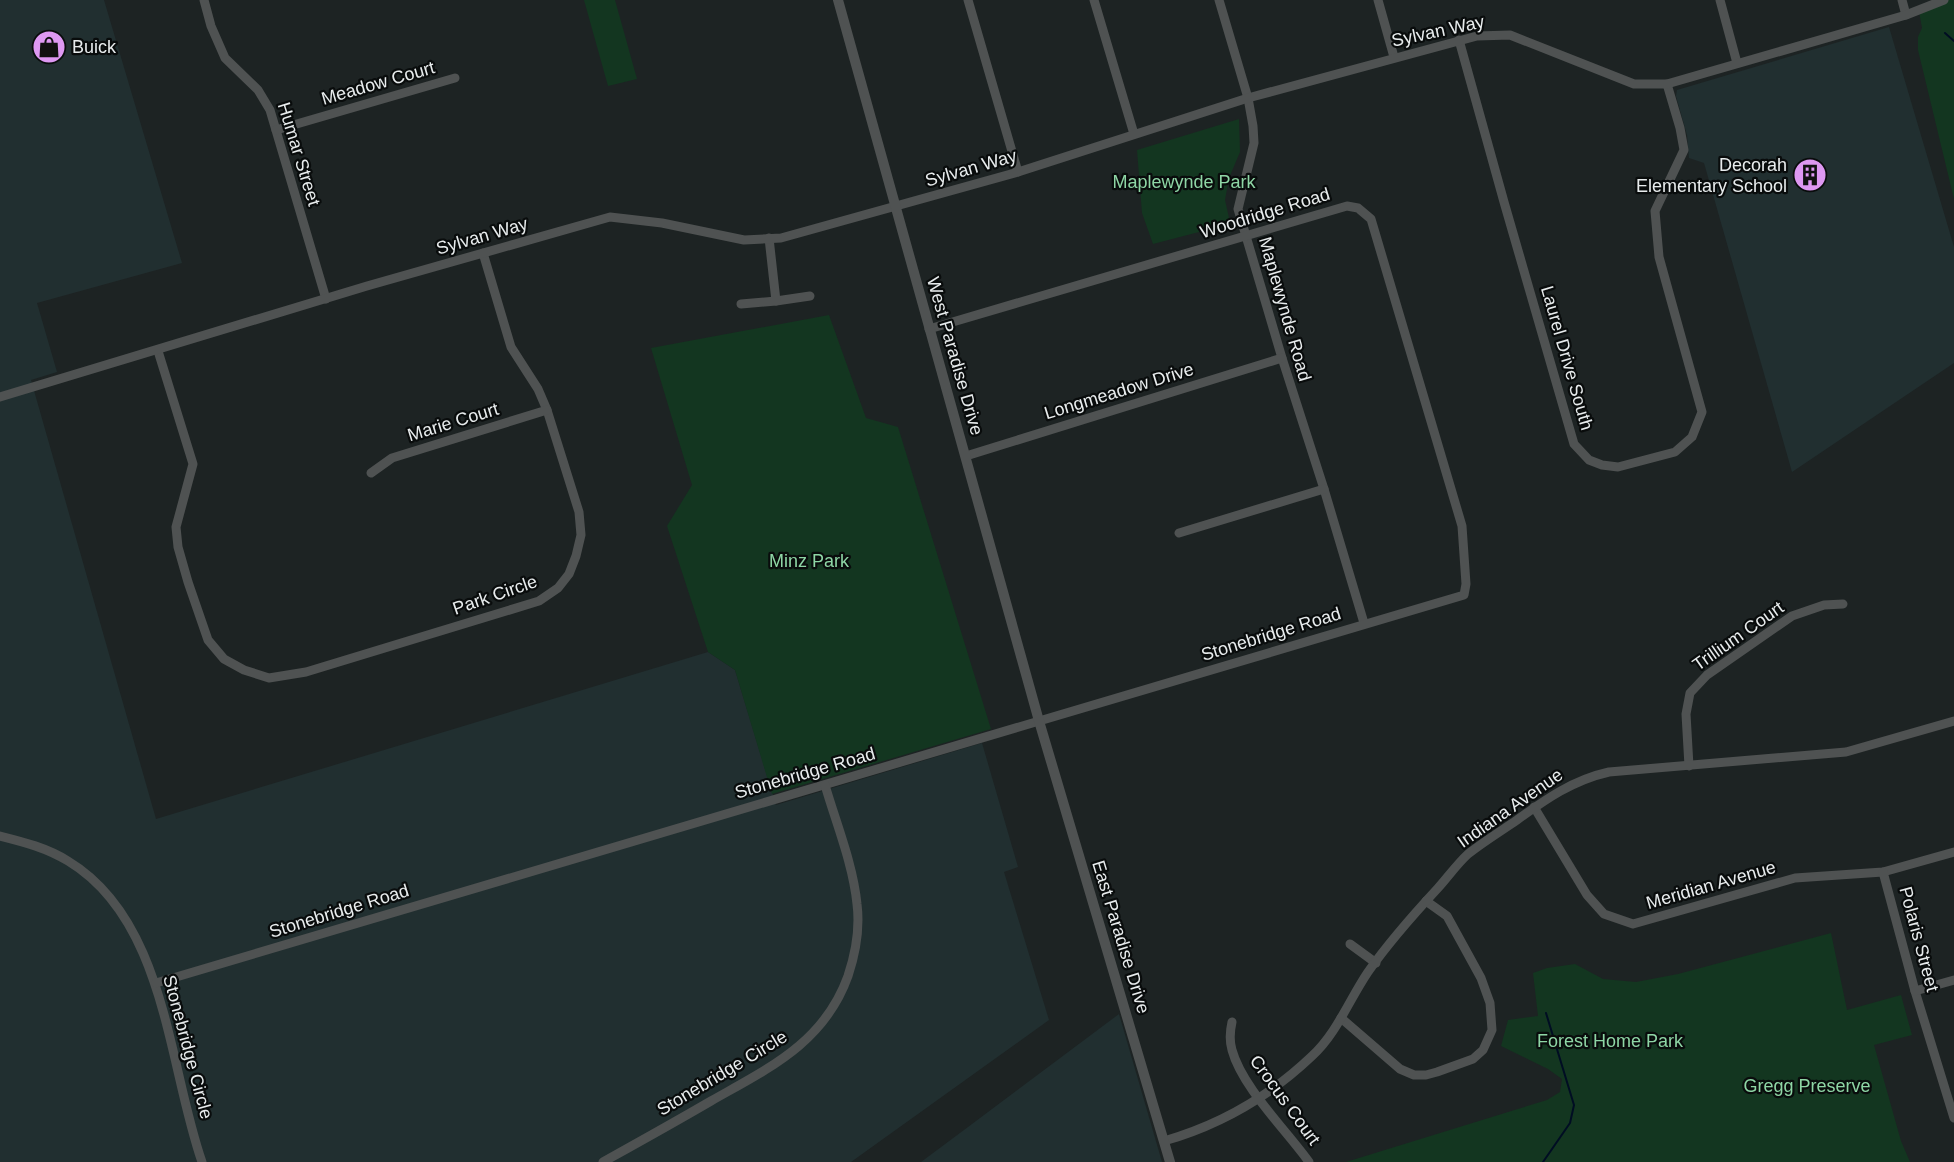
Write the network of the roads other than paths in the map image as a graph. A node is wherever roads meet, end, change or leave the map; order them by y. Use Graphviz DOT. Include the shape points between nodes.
graph roads {
  1 [pos="204,0"];
  2 [pos="838,0"];
  3 [pos="968,0"];
  4 [pos="1094,0"];
  5 [pos="1219,0"];
  6 [pos="1378,0"];
  7 [pos="1720,0"];
  8 [pos="1902,0"];
  9 [pos="1944,0"];
  10 [pos="1906,15"];
  11 [pos="1459,40"];
  12 [pos="1394,57"];
  13 [pos="1737,63"];
  14 [pos="455,78"];
  15 [pos="1667,84"];
  16 [pos="1248,98"];
  17 [pos="276,130"];
  18 [pos="1134,134"];
  19 [pos="1018,172"];
  20 [pos="896,207"];
  21 [pos="1247,235"];
  22 [pos="769,238"];
  23 [pos="483,253"];
  24 [pos="810,296"];
  25 [pos="326,299"];
  26 [pos="776,301"];
  27 [pos="741,304"];
  28 [pos="929,329"];
  29 [pos="158,351"];
  30 [pos="1282,358"];
  31 [pos="0,398"];
  32 [pos="547,410"];
  33 [pos="966,456"];
  34 [pos="371,473"];
  35 [pos="1324,489"];
  36 [pos="1179,533"];
  37 [pos="1464,595"];
  38 [pos="1843,604"];
  39 [pos="1364,623"];
  40 [pos="1039,721"];
  41 [pos="1954,721"];
  42 [pos="1689,766"];
  43 [pos="825,785"];
  44 [pos="1534,807"];
  45 [pos="0,836"];
  46 [pos="1954,852"];
  47 [pos="1883,872"];
  48 [pos="1426,901"];
  49 [pos="1350,944"];
  50 [pos="1376,963"];
  51 [pos="1954,980"];
  52 [pos="156,983"];
  53 [pos="1915,991"];
  54 [pos="1341,1018"];
  55 [pos="1232,1022"];
  56 [pos="1260,1099"];
  57 [pos="1954,1118"];
  58 [pos="1164,1141"];
  59 [pos="202,1162"];
  60 [pos="603,1162"];
  61 [pos="1170,1162"];
  62 [pos="1309,1162"];
  1 -- 17 [label="street, Humar Street" via="225,57 265,99"];
  2 -- 20 [label="street, West Paradise Drive"];
  3 -- 19 [label="street"];
  4 -- 18 [label="street"];
  5 -- 16 [label="street, Maplewynde Road"];
  6 -- 12 [label="street"];
  7 -- 13 [label="street"];
  8 -- 10 [label="street"];
  9 -- 10 [label="street, Sylvan Way"];
  10 -- 13 [label="street, Sylvan Way"];
  11 -- 12 [label="street, Sylvan Way"];
  11 -- 15 [label="street, Sylvan Way" via="1510,35 1634,84"];
  11 -- 15 [label="street, Laurel Drive South" via="1575,444 1588,460 1602,465 1618,467 1675,452 1692,437 1702,412 1659,256 1655,212 1684,150"];
  12 -- 16 [label="street, Sylvan Way"];
  13 -- 15 [label="street, Sylvan Way"];
  14 -- 17 [label="street, Meadow Court"];
  16 -- 18 [label="street, Sylvan Way"];
  16 -- 21 [label="street, Maplewynde Road" via="1254,143 1239,209"];
  17 -- 25 [label="street, Humar Street"];
  18 -- 19 [label="street, Sylvan Way"];
  19 -- 20 [label="street, Sylvan Way"];
  20 -- 22 [label="street, Sylvan Way"];
  20 -- 28 [label="street, West Paradise Drive"];
  21 -- 28 [label="street, Woodridge Road"];
  21 -- 30 [label="street, Maplewynde Road"];
  21 -- 37 [label="street, Woodridge Road" via="1347,206 1358,208 1371,219 1462,526"];
  22 -- 23 [label="street, Sylvan Way" via="744,240 610,217"];
  22 -- 26 [label="street"];
  23 -- 25 [label="street, Sylvan Way"];
  23 -- 32 [label="street, Park Circle" via="511,347"];
  24 -- 26 [label="street"];
  25 -- 29 [label="street, Sylvan Way"];
  26 -- 27 [label="street"];
  28 -- 33 [label="street, West Paradise Drive"];
  29 -- 31 [label="street, Sylvan Way"];
  29 -- 32 [label="street, Park Circle" via="193,464 176,527 196,606 208,640 224,659 268,678 306,672 539,601 558,588 569,574 581,535 579,512"];
  30 -- 33 [label="street, Longmeadow Drive"];
  30 -- 35 [label="street, Maplewynde Road"];
  32 -- 34 [label="street, Marie Court" via="392,458"];
  33 -- 40 [label="street, West Paradise Drive"];
  35 -- 36 [label="street"];
  35 -- 39 [label="street, Maplewynde Road"];
  37 -- 39 [label="street, Stonebridge Road"];
  38 -- 42 [label="street, Trillium Court" via="1824,605 1792,616 1707,675 1690,693 1686,714"];
  39 -- 40 [label="street, Stonebridge Road"];
  40 -- 43 [label="street, Stonebridge Road"];
  40 -- 58 [label="street, East Paradise Drive"];
  41 -- 42 [label="street, Indiana Avenue" via="1846,752"];
  42 -- 44 [label="street, Indiana Avenue" via="1588,777"];
  43 -- 52 [label="street, Stonebridge Road"];
  43 -- 60 [label="street, Stonebridge Circle" via="858,905 854,960 827,1018 788,1056"];
  44 -- 47 [label="street, Meridian Avenue" via="1587,895 1605,914 1633,924 1795,878"];
  44 -- 48 [label="street, Indiana Avenue" via="1467,855"];
  45 -- 52 [label="street, Stonebridge Circle" via="32,844 69,862 93,881 117,908 137,940"];
  46 -- 47 [label="street, Meridian Avenue"];
  47 -- 53 [label="street, Polaris Street"];
  48 -- 50 [label="street, Indiana Avenue"];
  48 -- 54 [label="street" via="1447,916 1481,978 1490,1003 1492,1030 1483,1050 1473,1059 1437,1072 1414,1075 1400,1069"];
  49 -- 50 [label="street"];
  50 -- 54 [label="street, Indiana Avenue"];
  51 -- 53 [label="street"];
  52 -- 59 [label="street, Stonebridge Circle"];
  53 -- 57 [label="street, Polaris Street"];
  54 -- 56 [label="street, Indiana Avenue" via="1314,1055"];
  55 -- 56 [label="street, Crocus Court" via="1234,1056"];
  56 -- 58 [label="street, Indiana Avenue" via="1231,1116"];
  56 -- 62 [label="street, Crocus Court"];
  58 -- 61 [label="street, East Paradise Drive"];
}
